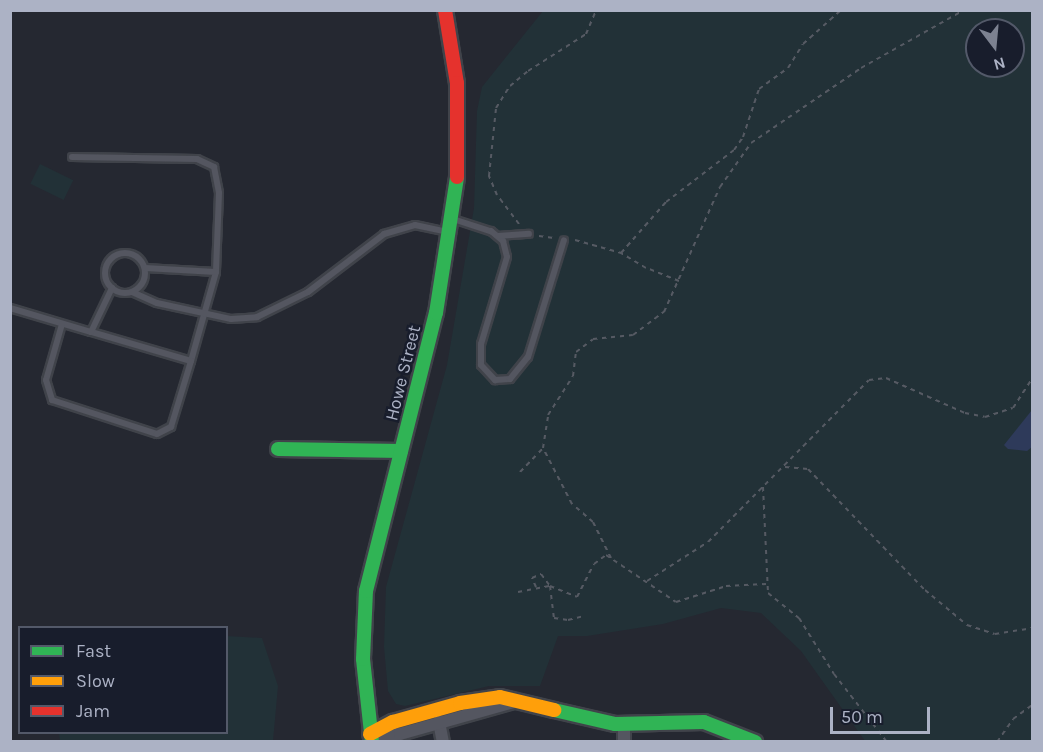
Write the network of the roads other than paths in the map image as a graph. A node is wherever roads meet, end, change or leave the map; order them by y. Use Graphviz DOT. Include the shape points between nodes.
graph roads {
  1 [pos="445,10"];
  2 [pos="72,157"];
  3 [pos="453,219"];
  4 [pos="451,234"];
  5 [pos="529,234"];
  6 [pos="498,236"];
  7 [pos="564,240"];
  8 [pos="145,268"];
  9 [pos="216,272"];
  10 [pos="112,288"];
  11 [pos="132,292"];
  12 [pos="10,308"];
  13 [pos="204,313"];
  14 [pos="62,324"];
  15 [pos="92,332"];
  16 [pos="191,361"];
  17 [pos="278,449"];
  18 [pos="401,451"];
  19 [pos="433,719"];
  20 [pos="624,724"];
  21 [pos="371,738"];
  22 [pos="443,741"];
  23 [pos="624,741"];
  24 [pos="755,741"];
  1 -- 3 [label="main road, Howe Street" via="458,101"];
  2 -- 9 [label="lane" via="197,159 214,166 219,202"];
  3 -- 4 [label="main road, Howe Street"];
  3 -- 6 [label="lane" via="475,224"];
  4 -- 13 [label="lane" via="428,226 398,228 377,238 308,292 275,311 231,319"];
  4 -- 18 [label="main road, Howe Street" via="434,324"];
  5 -- 6 [label="lane"];
  6 -- 7 [label="lane" via="507,256 481,344 481,365 495,380 510,379 528,357"];
  8 -- 9 [label="lane"];
  8 -- 10 [label="lane" via="133,254 120,253 110,260 105,278"];
  8 -- 11 [label="lane" via="141,285"];
  9 -- 13 [label="lane"];
  10 -- 11 [label="lane"];
  10 -- 15 [label="lane"];
  11 -- 13 [label="lane" via="157,303"];
  12 -- 14 [label="lane"];
  13 -- 16 [label="lane"];
  14 -- 15 [label="lane"];
  14 -- 16 [label="lane" via="46,380 52,400 157,434 171,427"];
  15 -- 16 [label="lane"];
  17 -- 18 [label="main road"];
  18 -- 21 [label="main road, Howe Street" via="375,544 365,601 363,659"];
  19 -- 20 [label="main road" via="485,698"];
  19 -- 21 [label="main road" via="393,722"];
  19 -- 22 [label="street"];
  20 -- 23 [label="street"];
  20 -- 24 [label="main road" via="704,722"];
}
